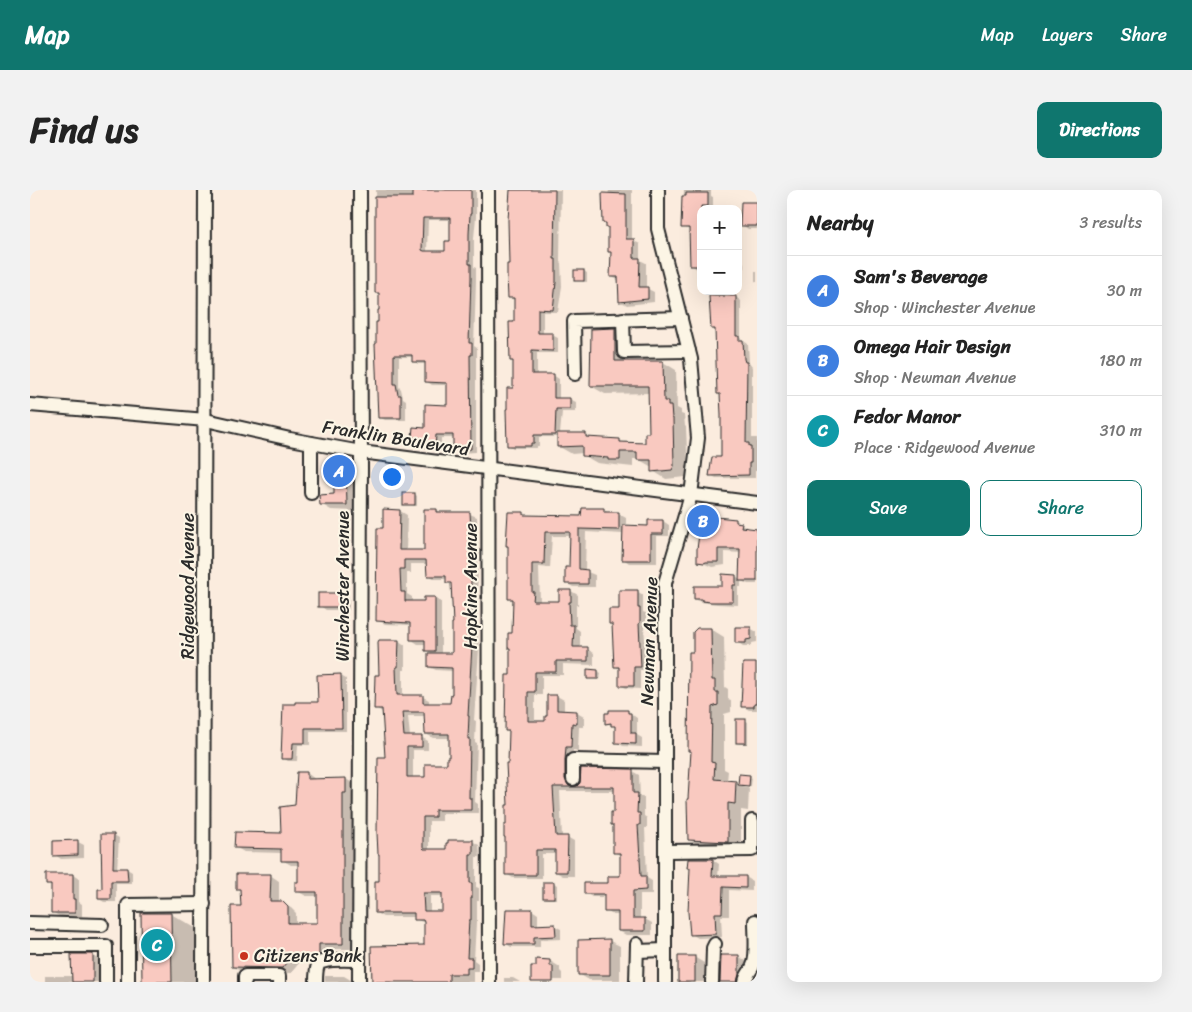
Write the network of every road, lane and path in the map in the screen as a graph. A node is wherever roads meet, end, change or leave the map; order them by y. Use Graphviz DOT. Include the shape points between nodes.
graph roads {
  1 [pos="205,190"];
  2 [pos="360,190"];
  3 [pos="488,190"];
  4 [pos="658,190"];
  5 [pos="681,318"];
  6 [pos="623,319"];
  7 [pos="689,351"];
  8 [pos="575,374"];
  9 [pos="30,405"];
  10 [pos="206,420"];
  11 [pos="311,443"];
  12 [pos="361,452"];
  13 [pos="488,470"];
  14 [pos="310,493"];
  15 [pos="691,495"];
  16 [pos="757,503"];
  17 [pos="665,762"];
  18 [pos="573,779"];
  19 [pos="752,821"];
  20 [pos="665,851"];
  21 [pos="204,904"];
  22 [pos="754,921"];
  23 [pos="30,923"];
  24 [pos="102,925"];
  25 [pos="715,944"];
  26 [pos="30,946"];
  27 [pos="106,946"];
  28 [pos="128,946"];
  29 [pos="756,947"];
  30 [pos="665,950"];
  31 [pos="359,960"];
  32 [pos="747,977"];
  33 [pos="106,982"];
  34 [pos="128,982"];
  35 [pos="203,982"];
  36 [pos="245,982"];
  37 [pos="279,982"];
  38 [pos="316,982"];
  39 [pos="359,982"];
  40 [pos="489,982"];
  41 [pos="636,982"];
  42 [pos="665,982"];
  43 [pos="712,982"];
  1 -- 10 [label="street, Ridgewood Avenue"];
  2 -- 12 [label="street, Winchester Avenue"];
  3 -- 13 [label="street, Hopkins Avenue"];
  4 -- 5 [label="street, Newman Avenue" via="658,229"];
  5 -- 6 [label="street"];
  5 -- 7 [label="street, Newman Avenue"];
  6 -- 7 [label="street" via="624,352"];
  6 -- 8 [label="street" via="574,321"];
  7 -- 15 [label="street, Newman Avenue" via="698,438"];
  9 -- 10 [label="street, Franklin Boulevard"];
  10 -- 11 [label="street, Franklin Boulevard"];
  10 -- 21 [label="street, Ridgewood Avenue"];
  11 -- 12 [label="street, Franklin Boulevard"];
  11 -- 14 [label="street"];
  12 -- 13 [label="street, Franklin Boulevard"];
  12 -- 31 [label="street, Winchester Avenue"];
  13 -- 15 [label="street, Franklin Boulevard"];
  13 -- 40 [label="street, Hopkins Avenue"];
  15 -- 16 [label="street, Franklin Boulevard"];
  15 -- 17 [label="street, Newman Avenue" via="665,583"];
  17 -- 18 [label="street" via="573,760"];
  17 -- 20 [label="street, Newman Avenue"];
  19 -- 20 [label="street" via="752,850"];
  20 -- 30 [label="street, Newman Avenue"];
  21 -- 28 [label="street" via="128,905"];
  21 -- 35 [label="street, Ridgewood Avenue"];
  22 -- 29 [label="street"];
  23 -- 24 [label="street"];
  25 -- 43 [label="street"];
  26 -- 27 [label="street"];
  27 -- 28 [label="street"];
  27 -- 33 [label="street"];
  28 -- 34 [label="street"];
  29 -- 32 [label="street"];
  30 -- 41 [label="street" via="637,948"];
  30 -- 42 [label="street, Newman Avenue"];
  31 -- 38 [label="street" via="320,962"];
  31 -- 39 [label="street, Winchester Avenue"];
  36 -- 37 [label="street" via="245,976 280,976"];
}
